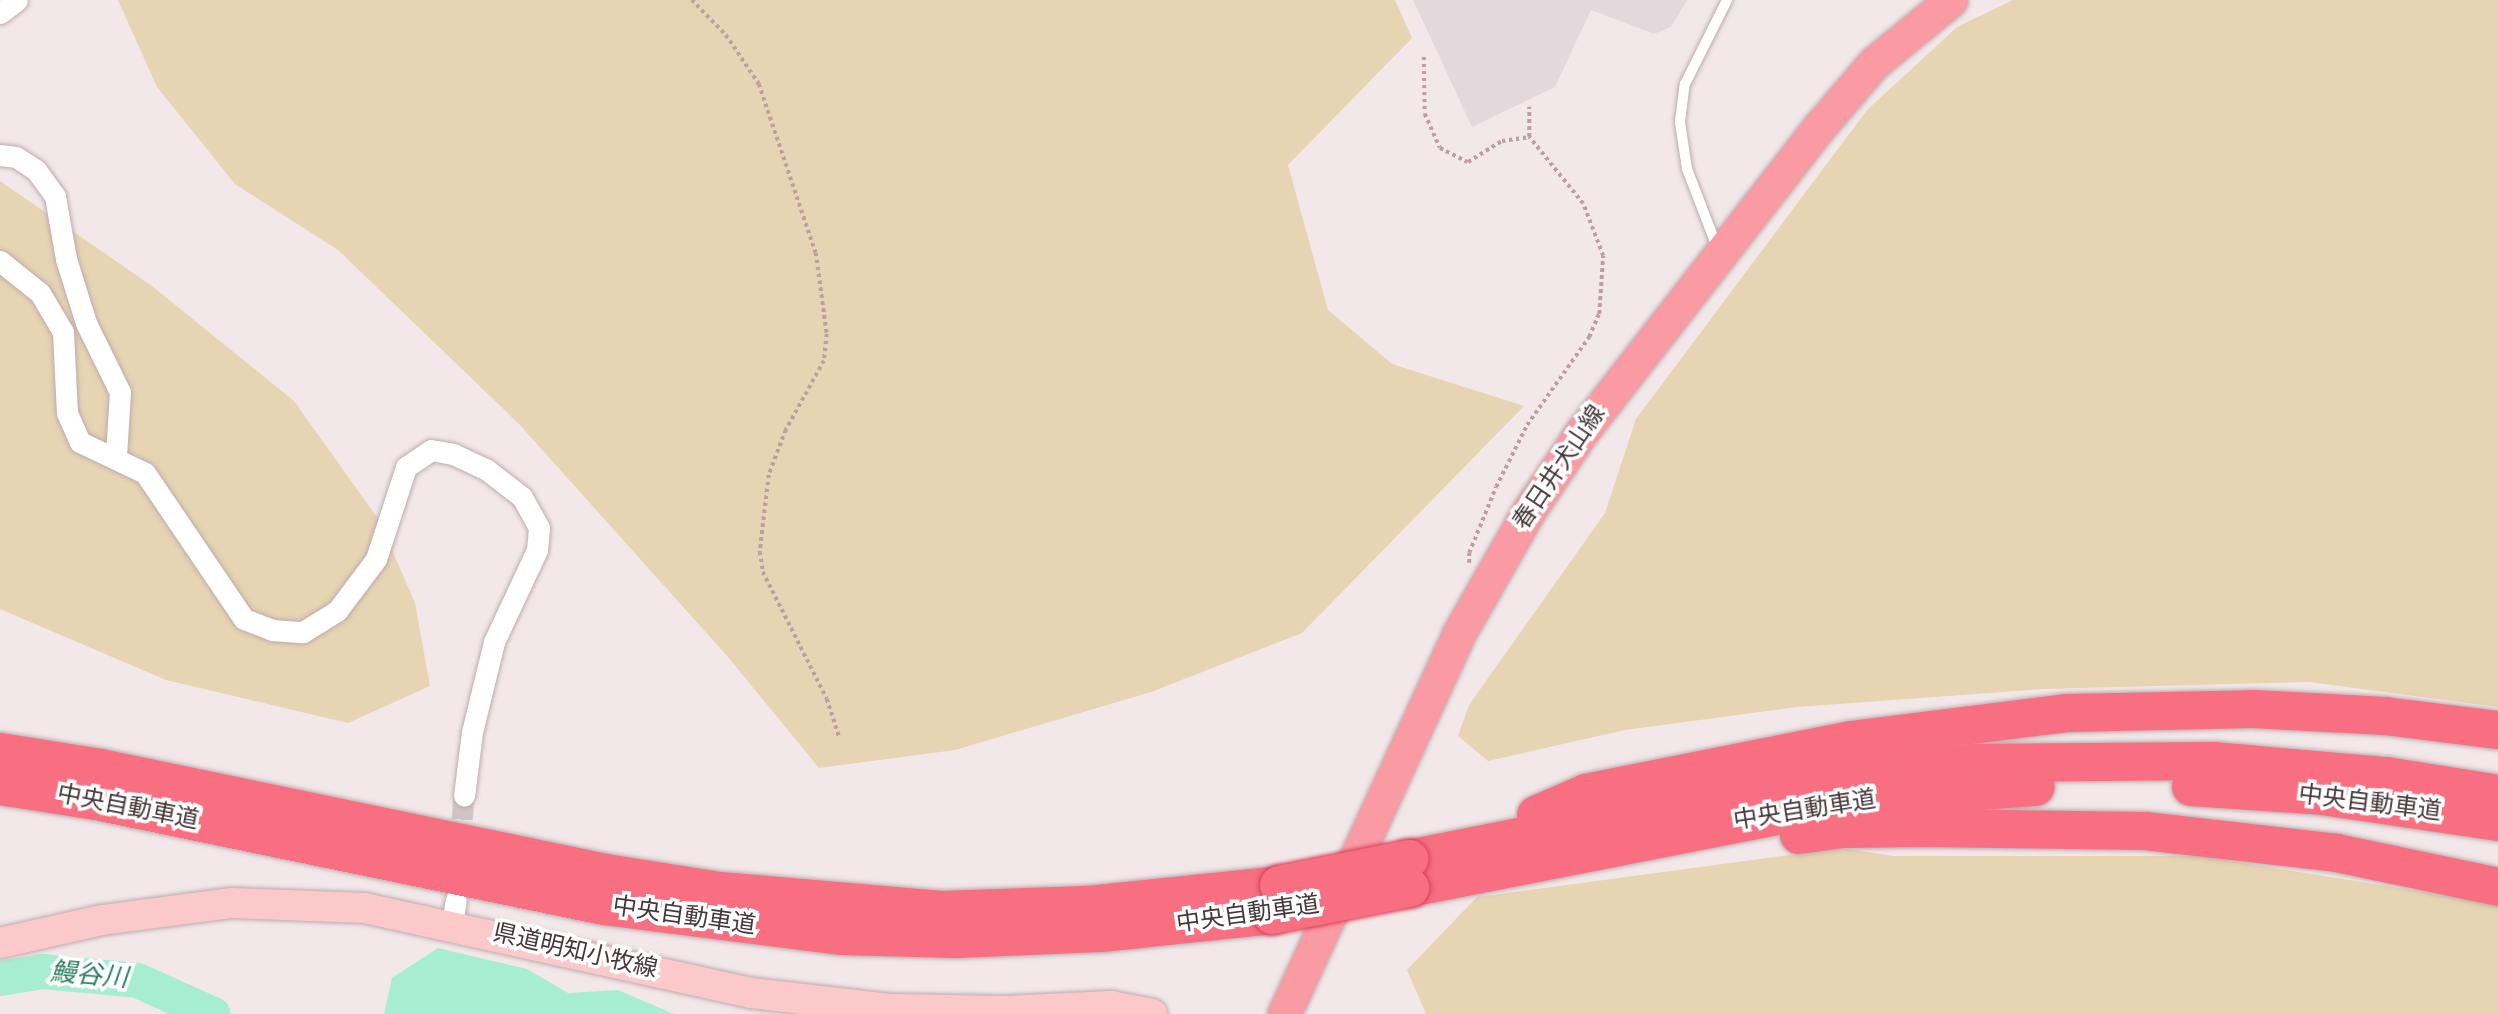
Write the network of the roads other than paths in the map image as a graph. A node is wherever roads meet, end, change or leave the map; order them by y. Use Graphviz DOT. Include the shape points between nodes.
graph roads {
  1 [pos="16,0"];
  2 [pos="1727,0"];
  3 [pos="1951,0"];
  4 [pos="0,13"];
  5 [pos="0,155"];
  6 [pos="1720,253"];
  7 [pos="0,261"];
  8 [pos="116,456"];
  9 [pos="2498,730"];
  10 [pos="0,752"];
  11 [pos="0,786"];
  12 [pos="2498,794"];
  13 [pos="464,796"];
  14 [pos="2498,822"];
  15 [pos="1470,845"];
  16 [pos="1414,878"];
  17 [pos="2498,887"];
  18 [pos="1275,900"];
  19 [pos="0,943"];
  20 [pos="1152,1014"];
  21 [pos="1284,1014"];
  1 -- 4 [label="street"];
  2 -- 6 [label="lane" via="1685,84 1680,122 1687,169"];
  3 -- 6 [label="main road, 春日井犬山線" via="1874,63"];
  5 -- 8 [label="street" via="36,170 55,196 66,259 86,323 120,392"];
  6 -- 21 [label="main road, 春日井犬山線" via="1581,433 1488,582 1458,635"];
  7 -- 8 [label="street" via="40,293 64,332 67,413 80,442"];
  8 -- 13 [label="street" via="145,472 244,620 272,631 303,632 337,611 376,559 406,467 431,450 453,453 487,470 523,497 539,528 537,550 494,642 472,732"];
  9 -- 15 [label="highway" via="2385,716 2253,709 2068,713 1850,740 1586,793"];
  10 -- 18 [label="highway, 中央自動車道" via="101,768 606,873 720,891 941,910"];
  11 -- 18 [label="highway, 中央自動車道" via="96,801 604,906 780,930 957,939 1101,933"];
  12 -- 15 [label="highway, 中央自動車道" via="2386,776 2213,761 1974,763 1773,786"];
  14 -- 16 [label="highway, 中央自動車道" via="2322,796 2223,788 2001,788 1846,802"];
  15 -- 16 [label="highway, 中央自動車道"];
  16 -- 17 [label="highway" via="1441,900 1673,852 1843,829 2004,827 2145,831 2337,853"];
  16 -- 18 [label="highway, 中央自動車道, bridge"];
  19 -- 20 [label="main road, 県道明知小牧線" via="102,920 232,902 454,912 751,993 892,1009 1006,1011 1111,1006"];
}
